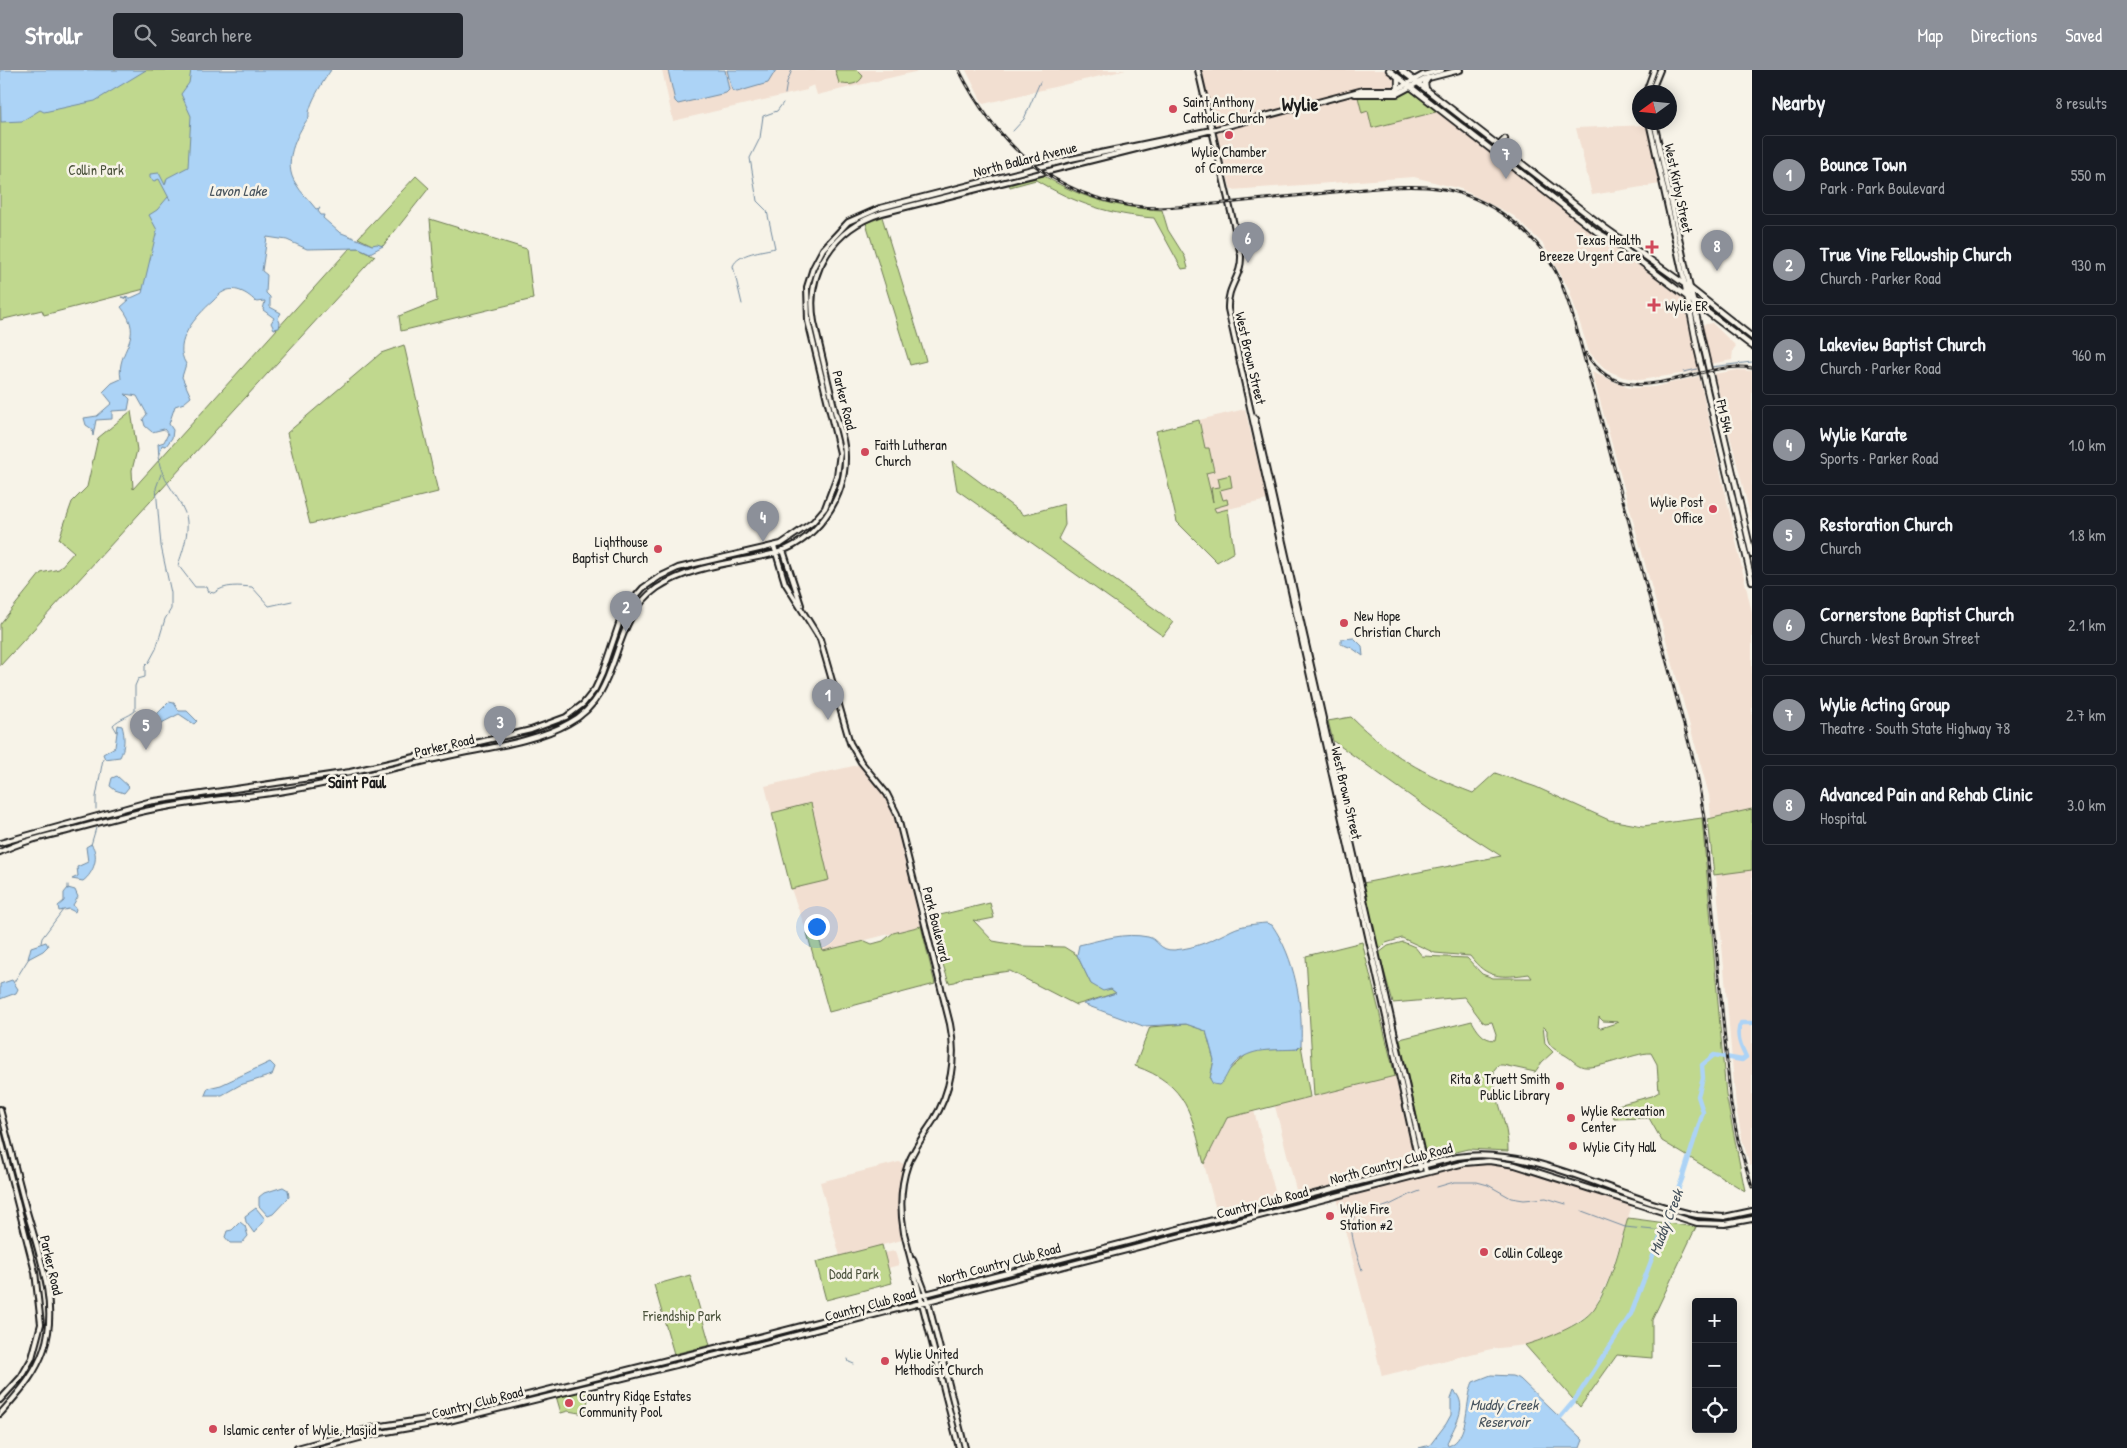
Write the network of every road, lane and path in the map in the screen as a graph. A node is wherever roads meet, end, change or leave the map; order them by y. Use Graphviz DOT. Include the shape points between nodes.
graph roads {
  1 [pos="1198,70"];
  2 [pos="1389,70"];
  3 [pos="1401,70"];
  4 [pos="1442,70"];
  5 [pos="1460,70"];
  6 [pos="1654,70"];
  7 [pos="1660,70"];
  8 [pos="1398,77"];
  9 [pos="1428,78"];
  10 [pos="1416,82"];
  11 [pos="1649,85"];
  12 [pos="1655,85"];
  13 [pos="1410,86"];
  14 [pos="1398,89"];
  15 [pos="1427,90"];
  16 [pos="1355,94"];
  17 [pos="1213,129"];
  18 [pos="1651,130"];
  19 [pos="1656,130"];
  20 [pos="1505,139"];
  21 [pos="1504,150"];
  22 [pos="844,225"];
  23 [pos="848,229"];
  24 [pos="1631,245"];
  25 [pos="1626,250"];
  26 [pos="1684,278"];
  27 [pos="1678,281"];
  28 [pos="1687,287"];
  29 [pos="1686,296"];
  30 [pos="1692,300"];
  31 [pos="1702,308"];
  32 [pos="1696,316"];
  33 [pos="1743,330"];
  34 [pos="1740,337"];
  35 [pos="1752,337"];
  36 [pos="1752,346"];
  37 [pos="1717,406"];
  38 [pos="1711,408"];
  39 [pos="1742,524"];
  40 [pos="781,544"];
  41 [pos="774,546"];
  42 [pos="783,550"];
  43 [pos="776,553"];
  44 [pos="1752,554"];
  45 [pos="1752,581"];
  46 [pos="805,614"];
  47 [pos="1319,709"];
  48 [pos="1331,770"];
  49 [pos="1339,786"];
  50 [pos="1343,816"];
  51 [pos="0,843"];
  52 [pos="0,852"];
  53 [pos="1405,1102"];
  54 [pos="0,1109"];
  55 [pos="1412,1115"];
  56 [pos="0,1135"];
  57 [pos="1512,1157"];
  58 [pos="1511,1164"];
  59 [pos="1422,1166"];
  60 [pos="1424,1173"];
  61 [pos="1583,1180"];
  62 [pos="1366,1181"];
  63 [pos="1577,1185"];
  64 [pos="1368,1187"];
  65 [pos="1583,1187"];
  66 [pos="1317,1194"];
  67 [pos="1318,1200"];
  68 [pos="1752,1212"];
  69 [pos="1752,1218"];
  70 [pos="908,1251"];
  71 [pos="1068,1257"];
  72 [pos="1070,1264"];
  73 [pos="926,1294"];
  74 [pos="920,1296"];
  75 [pos="927,1301"];
  76 [pos="921,1302"];
  77 [pos="853,1313"];
  78 [pos="855,1319"];
  79 [pos="0,1400"];
  80 [pos="0,1414"];
  81 [pos="296,1448"];
  82 [pos="322,1448"];
  83 [pos="959,1448"];
  84 [pos="965,1448"];
  1 -- 17 [label="main road, West Brown Street"];
  2 -- 8 [label="main road"];
  3 -- 10 [label="main road"];
  4 -- 10 [label="main road" via="1423,75"];
  5 -- 9 [label="main road"];
  6 -- 11 [label="main road"];
  7 -- 12 [label="main road"];
  8 -- 13 [label="main road"];
  8 -- 14 [label="main road"];
  9 -- 10 [label="main road"];
  9 -- 15 [label="main road" via="1425,83"];
  10 -- 13 [label="main road"];
  10 -- 15 [label="main road"];
  13 -- 14 [label="main road"];
  13 -- 16 [label="main road" via="1394,94"];
  13 -- 25 [label="main road" via="1597,232"];
  14 -- 16 [label="main road" via="1371,89"];
  15 -- 21 [label="main road"];
  16 -- 17 [label="main road, North Ballard Avenue"];
  17 -- 22 [label="main road, North Ballard Avenue" via="1091,154 889,206 861,215"];
  17 -- 23 [label="main road, North Ballard Avenue" via="896,209 864,219"];
  17 -- 47 [label="main road, West Brown Street" via="1241,255 1240,271 1227,295 1228,309 1254,436"];
  18 -- 26 [label="main road, West Kirby Street"];
  19 -- 28 [label="main road, West Kirby Street"];
  20 -- 21 [label="main road" via="1502,142"];
  21 -- 24 [label="main road" via="1604,228"];
  22 -- 40 [label="main road, Parker Road" via="817,259 810,275 807,297 809,328 839,443 837,476 830,499 820,515 796,536"];
  23 -- 42 [label="main road, Parker Road" via="827,252 814,284 812,301 814,322 844,444 844,474 835,502 825,518 804,539"];
  24 -- 25 [label="main road"];
  24 -- 27 [label="main road"];
  25 -- 29 [label="main road"];
  26 -- 27 [label="main road"];
  26 -- 28 [label="main road, West Kirby Street"];
  27 -- 28 [label="main road"];
  28 -- 29 [label="main road, FM 544 / FM 544"];
  28 -- 30 [label="main road, FM 544 / FM 544"];
  28 -- 33 [label="main road"];
  29 -- 30 [label="main road"];
  29 -- 38 [label="main road, FM 544 / FM 544"];
  30 -- 31 [label="main road"];
  30 -- 32 [label="main road, FM 544 / FM 544"];
  31 -- 32 [label="main road"];
  31 -- 34 [label="main road"];
  32 -- 37 [label="main road, FM 544 / FM 544"];
  33 -- 34 [label="main road"];
  33 -- 35 [label="main road"];
  34 -- 36 [label="main road"];
  37 -- 38 [label="main road"];
  37 -- 39 [label="main road, FM 544 / FM 544"];
  38 -- 39 [label="main road, FM 544 / FM 544"];
  39 -- 44 [label="main road, FM 544 / FM 544"];
  39 -- 45 [label="main road, FM 544 / FM 544"];
  40 -- 41 [label="main road, Parker Road"];
  40 -- 42 [label="main road, Park Boulevard"];
  41 -- 43 [label="main road, Park Boulevard"];
  41 -- 51 [label="main road, Parker Road" via="673,570 643,588 620,621 592,694 575,711 554,723 350,772 148,802"];
  42 -- 43 [label="main road, Parker Road"];
  42 -- 46 [label="main road, Park Boulevard"];
  43 -- 46 [label="main road, Park Boulevard" via="785,583"];
  43 -- 52 [label="main road, Parker Road" via="678,577 649,595 626,625 610,675 598,699 581,716 561,728 318,785 148,810 22,843"];
  46 -- 70 [label="main road, Park Boulevard" via="826,655 850,743 898,814 952,1034 952,1070 941,1105 915,1150 906,1173 901,1209"];
  47 -- 49 [label="main road, West Brown Street"];
  47 -- 50 [label="main road, West Brown Street"];
  48 -- 49 [label="main road"];
  49 -- 50 [label="main road, West Brown Street"];
  50 -- 53 [label="main road, West Brown Street"];
  50 -- 55 [label="main road, West Brown Street"];
  53 -- 55 [label="main road"];
  53 -- 59 [label="main road, West Brown Street"];
  54 -- 80 [label="main road, Parker Road" via="42,1267 50,1311 49,1332 38,1365 21,1392"];
  55 -- 59 [label="main road, West Brown Street"];
  56 -- 79 [label="main road, Parker Road" via="36,1279 41,1324 32,1358 21,1378"];
  57 -- 58 [label="main road"];
  57 -- 59 [label="main road, North Country Club Road" via="1472,1155"];
  57 -- 61 [label="main road, North Country Club Road"];
  58 -- 60 [label="main road, North Country Club Road" via="1489,1161 1465,1163"];
  58 -- 63 [label="main road, North Country Club Road"];
  59 -- 60 [label="main road, West Brown Street"];
  59 -- 62 [label="main road, North Country Club Road"];
  60 -- 64 [label="main road, Country Club Road"];
  61 -- 63 [label="main road"];
  61 -- 65 [label="main road"];
  61 -- 68 [label="main road, North Country Club Road" via="1681,1212 1712,1217"];
  62 -- 64 [label="main road"];
  62 -- 66 [label="main road, North Country Club Road"];
  63 -- 65 [label="main road, North Country Club Road"];
  64 -- 67 [label="main road, Country Club Road"];
  65 -- 69 [label="main road, North Country Club Road" via="1697,1223 1719,1224"];
  66 -- 67 [label="main road"];
  66 -- 71 [label="main road, North Country Club Road"];
  67 -- 72 [label="main road, Country Club Road"];
  70 -- 73 [label="main road, Park Boulevard"];
  70 -- 74 [label="main road, Park Boulevard"];
  71 -- 72 [label="main road"];
  71 -- 73 [label="main road, North Country Club Road"];
  72 -- 75 [label="main road, Country Club Road"];
  73 -- 74 [label="main road, North Country Club Road"];
  73 -- 75 [label="main road, Park Boulevard"];
  74 -- 76 [label="main road, Park Boulevard"];
  74 -- 77 [label="main road, Country Club Road"];
  75 -- 76 [label="main road, Country Club Road"];
  75 -- 84 [label="main road, Park Boulevard"];
  76 -- 78 [label="main road, Country Club Road"];
  76 -- 83 [label="main road, Park Boulevard"];
  77 -- 78 [label="main road"];
  77 -- 81 [label="main road, Country Club Road" via="445,1416 375,1427"];
  78 -- 82 [label="main road, Country Club Road" via="449,1421 375,1434"];
}
